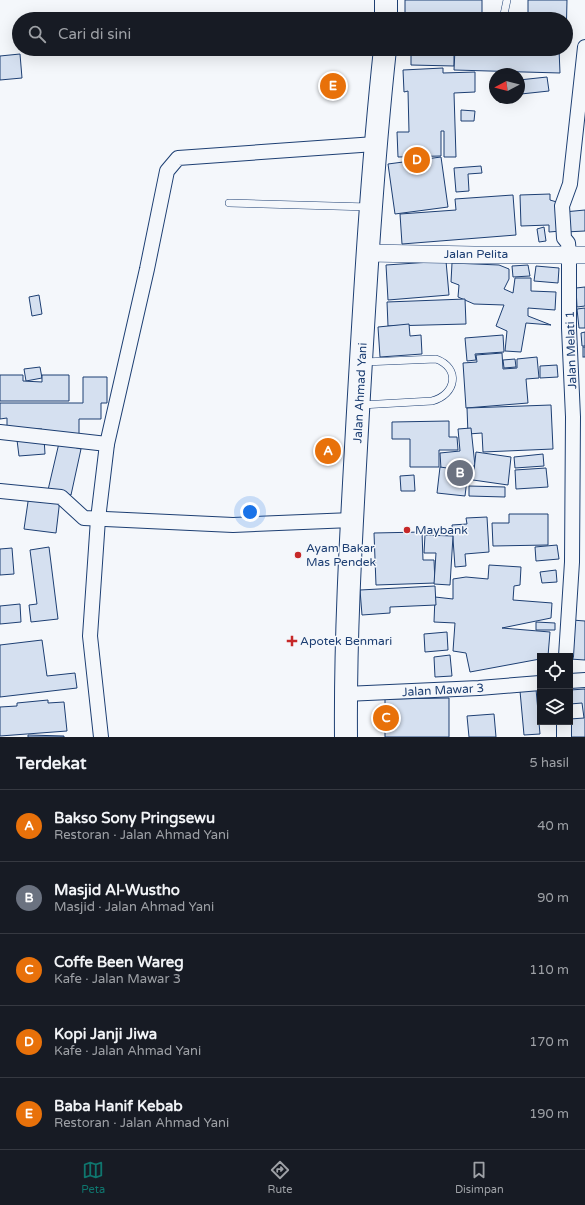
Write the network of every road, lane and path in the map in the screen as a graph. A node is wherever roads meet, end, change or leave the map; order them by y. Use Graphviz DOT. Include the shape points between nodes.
graph roads {
  1 [pos="386,0"];
  2 [pos="507,0"];
  3 [pos="386,12"];
  4 [pos="504,12"];
  5 [pos="585,48"];
  6 [pos="384,56"];
  7 [pos="375,144"];
  8 [pos="229,203"];
  9 [pos="371,207"];
  10 [pos="368,253"];
  11 [pos="577,254"];
  12 [pos="361,362"];
  13 [pos="359,405"];
  14 [pos="0,432"];
  15 [pos="107,444"];
  16 [pos="0,491"];
  17 [pos="98,519"];
  18 [pos="352,520"];
  19 [pos="566,653"];
  20 [pos="585,680"];
  21 [pos="573,681"];
  22 [pos="537,683"];
  23 [pos="345,694"];
  24 [pos="564,725"];
  25 [pos="101,737"];
  26 [pos="346,737"];
  27 [pos="564,737"];
  1 -- 3 [label="highway"];
  2 -- 4 [label="lane"];
  5 -- 11 [label="street, Jalan Melati 1" via="570,184 562,206 564,238"];
  6 -- 7 [label="highway, Jalan Ahmad Yani"];
  7 -- 9 [label="highway, Jalan Ahmad Yani"];
  7 -- 15 [label="street" via="178,158 170,166"];
  8 -- 9 [label="lane"];
  9 -- 10 [label="highway, Jalan Ahmad Yani"];
  10 -- 11 [label="street, Jalan Pelita"];
  10 -- 12 [label="highway, Jalan Ahmad Yani"];
  11 -- 19 [label="street, Jalan Melati 1" via="569,328 573,417 572,562"];
  12 -- 13 [label="highway, Jalan Ahmad Yani"];
  12 -- 13 [label="lane" via="436,359 445,362 451,369 452,382 451,390 443,398 432,401"];
  13 -- 18 [label="highway, Jalan Ahmad Yani"];
  14 -- 15 [label="street"];
  15 -- 17 [label="street"];
  16 -- 17 [label="street" via="61,497 84,518"];
  17 -- 18 [label="street" via="233,525"];
  17 -- 25 [label="street" via="90,636"];
  18 -- 23 [label="highway, Jalan Ahmad Yani"];
  20 -- 21 [label="street"];
  22 -- 23 [label="street, Jalan Mawar 3"];
  23 -- 26 [label="highway, Jalan Ahmad Yani"];
  24 -- 27 [label="street"];
}
